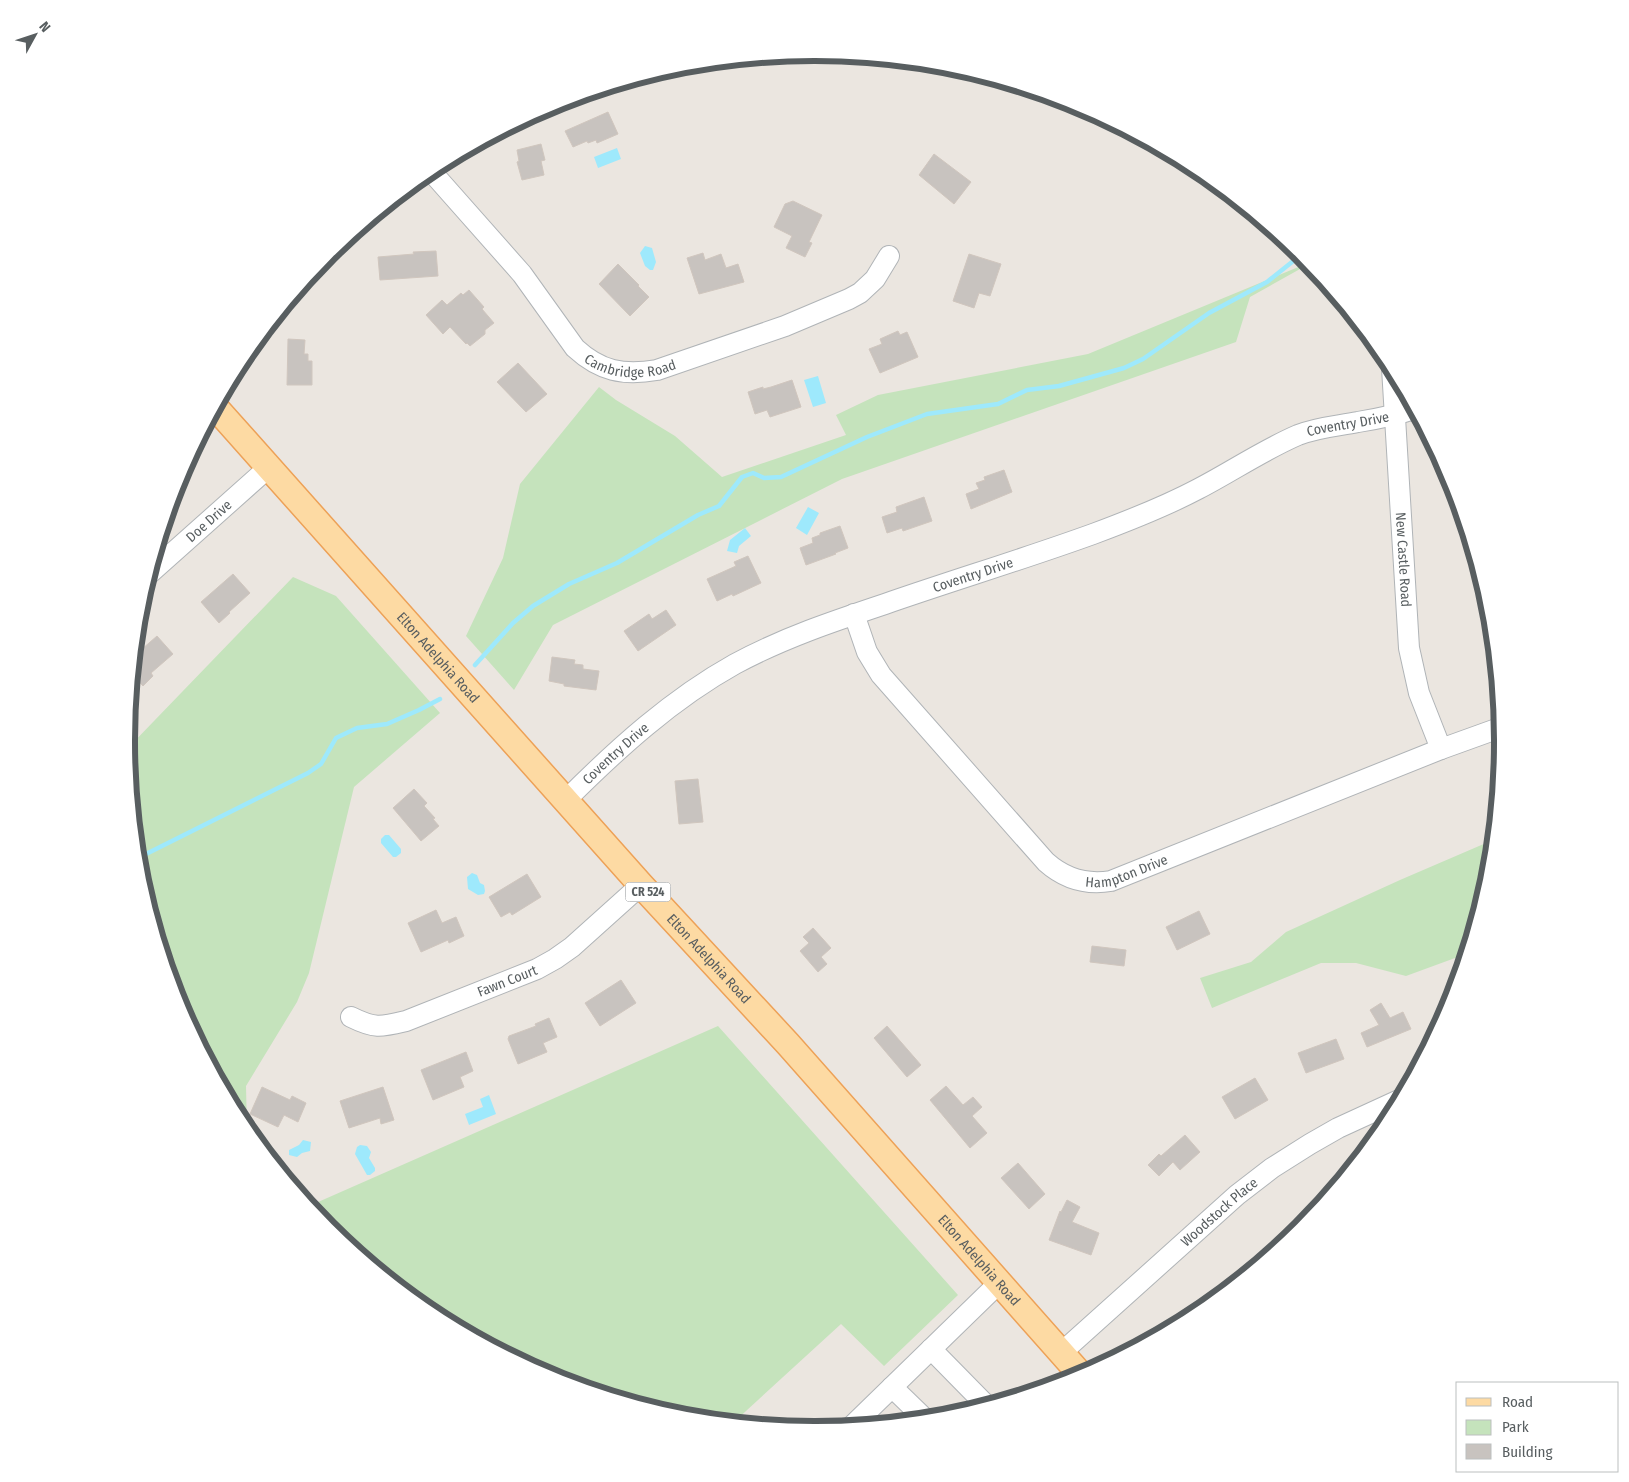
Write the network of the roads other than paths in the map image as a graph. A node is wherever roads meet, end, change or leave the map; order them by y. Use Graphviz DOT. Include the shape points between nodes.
graph roads {
  1 [pos="436,177"];
  2 [pos="889,256"];
  3 [pos="1393,384"];
  4 [pos="1408,411"];
  5 [pos="220,412"];
  6 [pos="1394,415"];
  7 [pos="268,468"];
  8 [pos="158,566"];
  9 [pos="854,614"];
  10 [pos="1494,730"];
  11 [pos="1441,749"];
  12 [pos="566,800"];
  13 [pos="641,885"];
  14 [pos="351,1018"];
  15 [pos="1389,1105"];
  16 [pos="999,1283"];
  17 [pos="931,1349"];
  18 [pos="1061,1353"];
  19 [pos="1075,1369"];
  20 [pos="892,1387"];
  21 [pos="981,1400"];
  22 [pos="918,1413"];
  23 [pos="859,1419"];
  1 -- 2 [label="street, Cambridge Road" via="522,274 575,348 601,367 617,372 657,370 804,318 860,293 875,280"];
  3 -- 6 [label="street, New Castle Road"];
  4 -- 6 [label="street, Coventry Drive"];
  5 -- 7 [label="main road, Elton Adelphia Road / CR 524"];
  6 -- 9 [label="street, Coventry Drive" via="1301,434 1195,491 1134,518"];
  6 -- 11 [label="street, New Castle Road" via="1409,648 1419,693"];
  7 -- 8 [label="street, Doe Drive"];
  7 -- 12 [label="main road, Elton Adelphia Road / CR 524"];
  9 -- 11 [label="street, Hampton Drive" via="867,652 881,675 1046,862 1064,875 1082,881 1112,881"];
  9 -- 12 [label="street, Coventry Drive" via="769,647 700,685 655,718"];
  10 -- 11 [label="street, Hampton Drive"];
  12 -- 13 [label="main road, Elton Adelphia Road / CR 524"];
  13 -- 14 [label="street, Fawn Court" via="572,947 537,968 406,1021 372,1026"];
  13 -- 16 [label="main road, Elton Adelphia Road / CR 524" via="788,1044"];
  15 -- 18 [label="street, Woodstock Place" via="1338,1128 1272,1168"];
  16 -- 17 [label="street"];
  16 -- 18 [label="main road, Elton Adelphia Road / CR 524"];
  17 -- 20 [label="street"];
  17 -- 21 [label="street"];
  18 -- 19 [label="main road, Elton Adelphia Road / CR 524"];
  20 -- 22 [label="street"];
  20 -- 23 [label="street"];
}
